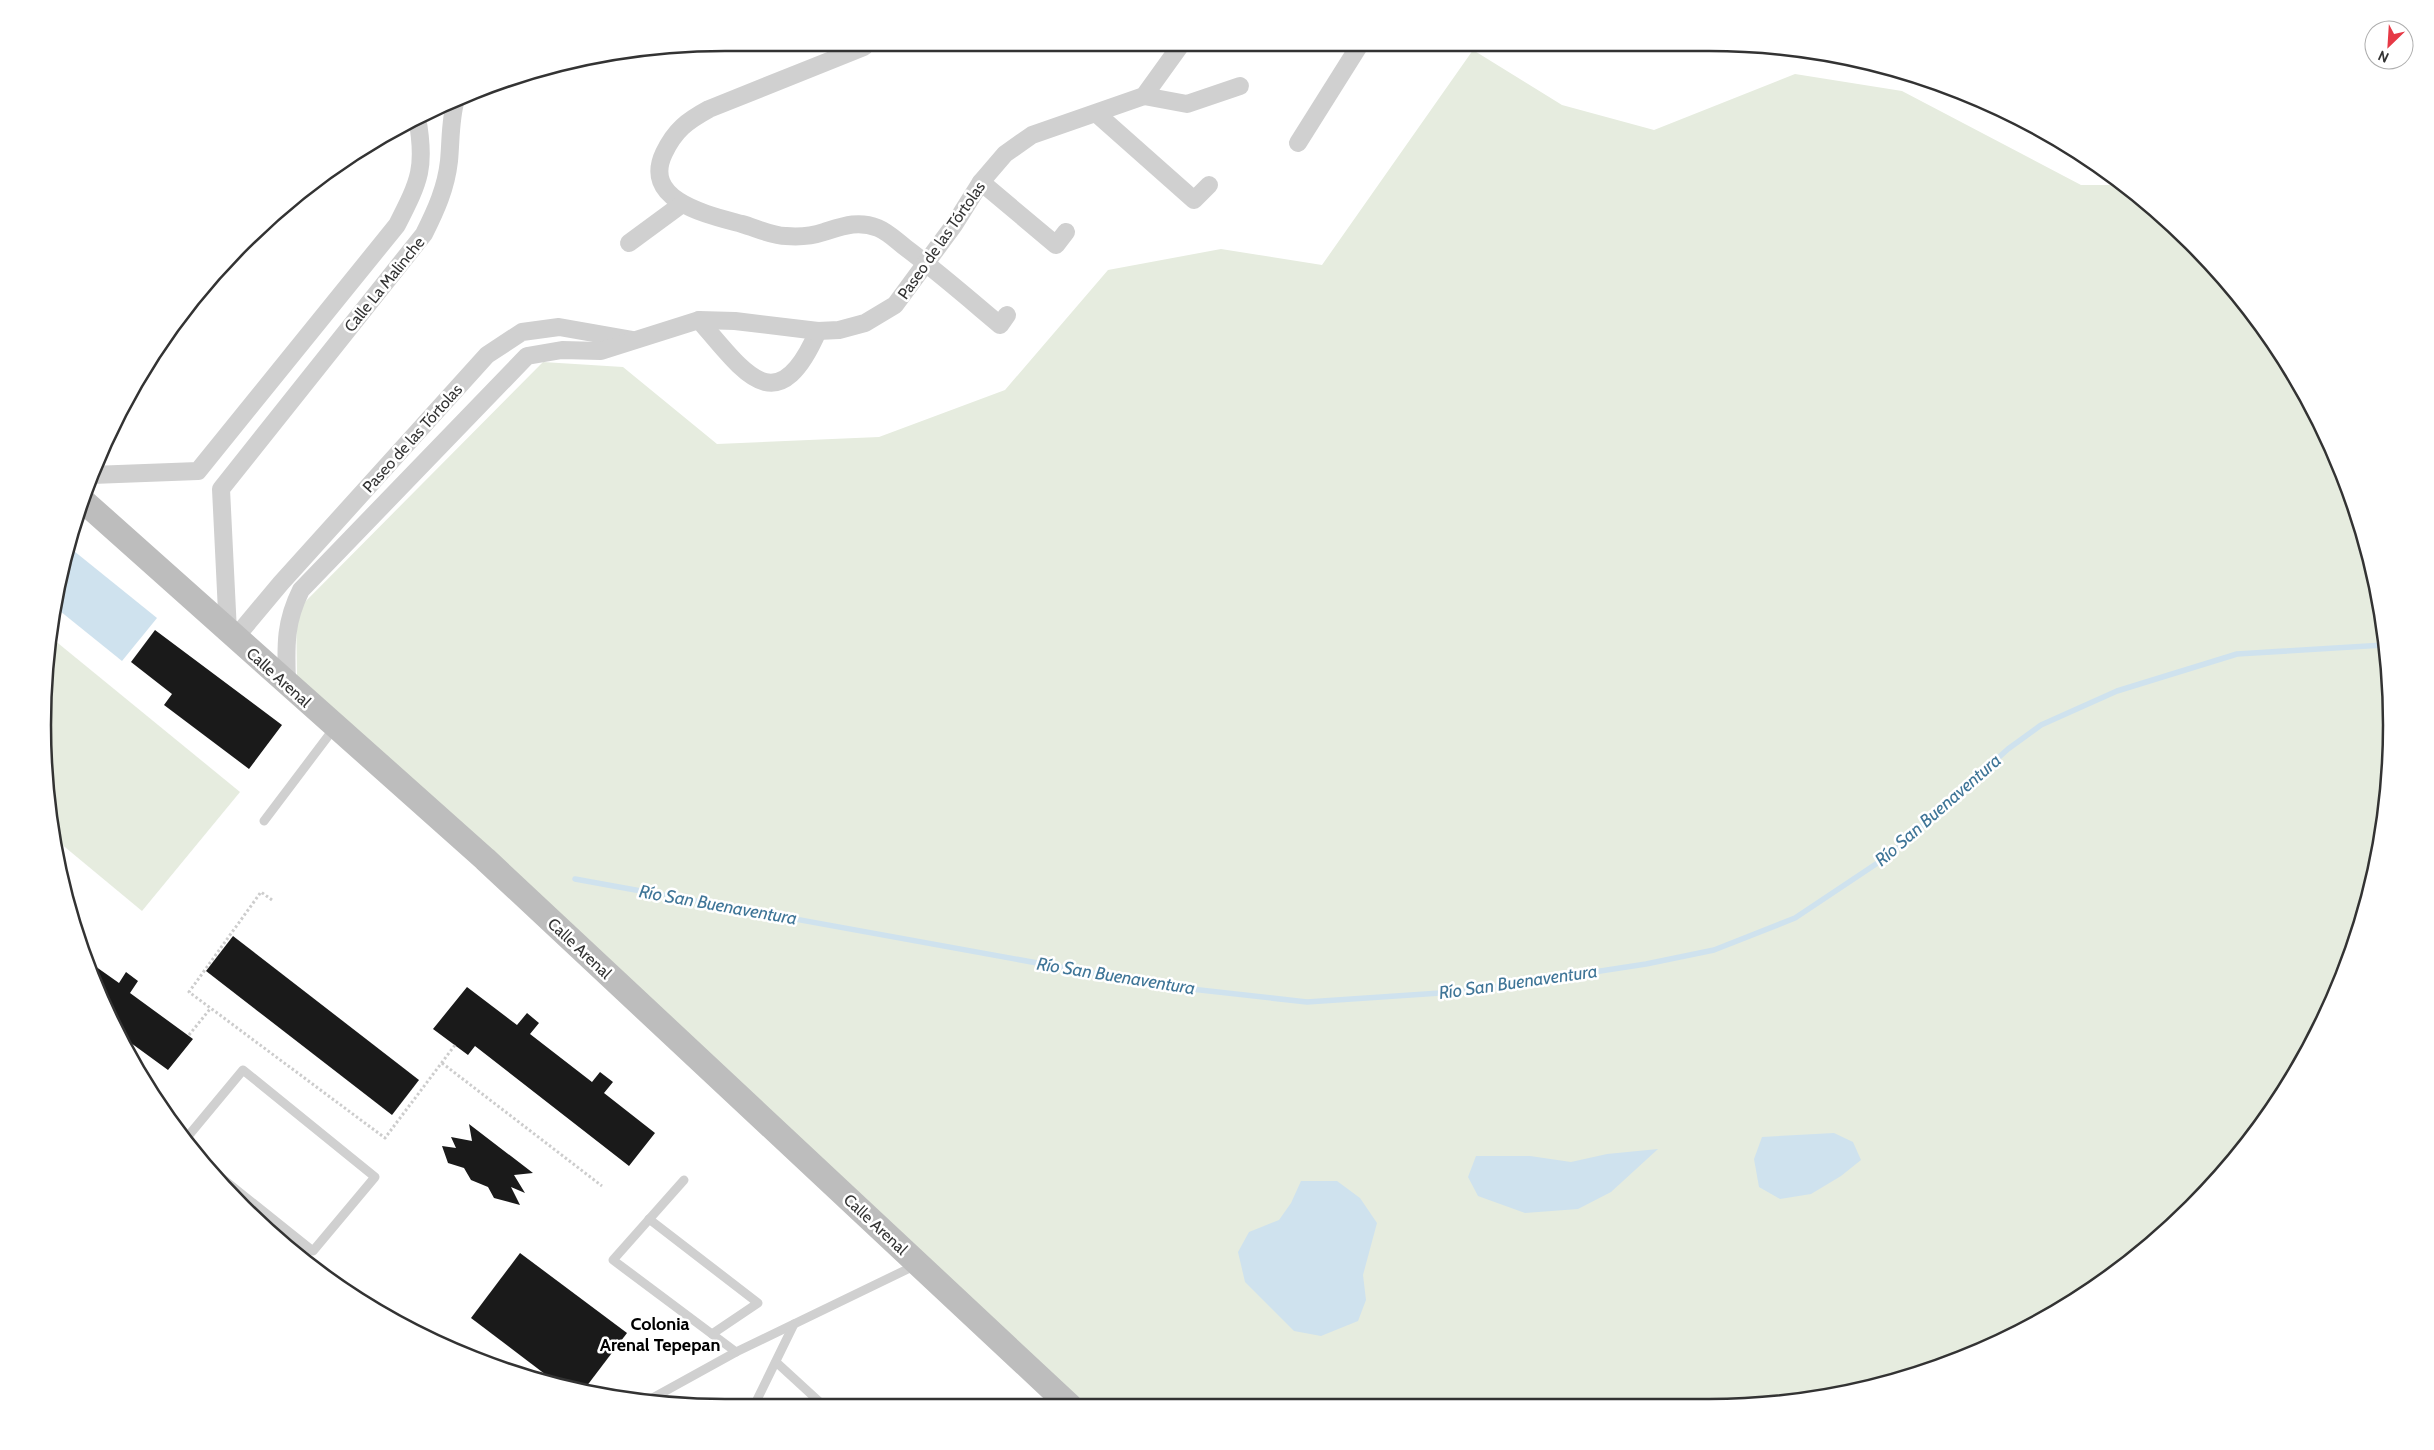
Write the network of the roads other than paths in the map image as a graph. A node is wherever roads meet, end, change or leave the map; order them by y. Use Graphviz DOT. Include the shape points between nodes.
graph roads {
  1 [pos="856,51"];
  2 [pos="1174,51"];
  3 [pos="1356,51"];
  4 [pos="1240,86"];
  5 [pos="1144,96"];
  6 [pos="453,109"];
  7 [pos="1098,114"];
  8 [pos="419,126"];
  9 [pos="1298,143"];
  10 [pos="981,182"];
  11 [pos="1209,185"];
  12 [pos="682,204"];
  13 [pos="1066,232"];
  14 [pos="629,243"];
  15 [pos="926,263"];
  16 [pos="1007,315"];
  17 [pos="699,320"];
  18 [pos="818,332"];
  19 [pos="634,340"];
  20 [pos="233,425"];
  21 [pos="256,444"];
  22 [pos="198,471"];
  23 [pos="100,475"];
  24 [pos="221,489"];
  25 [pos="88,505"];
  26 [pos="231,635"];
  27 [pos="287,684"];
  28 [pos="335,727"];
  29 [pos="264,821"];
  30 [pos="190,1134"];
  31 [pos="684,1180"];
  32 [pos="245,1197"];
  33 [pos="649,1219"];
  34 [pos="918,1264"];
  35 [pos="794,1324"];
  36 [pos="712,1334"];
  37 [pos="736,1352"];
  38 [pos="776,1362"];
  39 [pos="658,1395"];
  40 [pos="758,1399"];
  41 [pos="816,1399"];
  42 [pos="1063,1399"];
  1 -- 12 [label="street" via="709,109 685,122 669,142 661,160 660,180 670,195"];
  2 -- 5 [label="street"];
  3 -- 9 [label="street"];
  4 -- 5 [label="street" via="1187,104"];
  5 -- 7 [label="street, Paseo de las Tórtolas"];
  6 -- 21 [label="street, Calle La Malinche" via="442,196 424,234"];
  7 -- 10 [label="street, Paseo de las Tórtolas" via="1032,135 1005,154"];
  7 -- 11 [label="street" via="1194,200"];
  8 -- 20 [label="street, Calle La Malinche" via="421,168 412,196 397,224"];
  10 -- 13 [label="street" via="1056,245"];
  10 -- 15 [label="street, Paseo de las Tórtolas"];
  12 -- 14 [label="street"];
  12 -- 15 [label="street" via="783,236 804,236 847,224 864,224 880,228"];
  15 -- 16 [label="street" via="1000,324"];
  15 -- 18 [label="street, Paseo de las Tórtolas" via="895,305 865,323"];
  17 -- 18 [label="street, Paseo de las Tórtolas" via="735,321"];
  17 -- 18 [label="street" via="737,364 752,377 770,383 782,382 795,372 808,355"];
  17 -- 19 [label="street, Paseo de las Tórtolas"];
  19 -- 26 [label="street, Paseo de las Tórtolas" via="559,327 522,332 487,355"];
  19 -- 27 [label="street, Paseo de las Tórtolas" via="601,351 562,350 527,356 301,590 293,606 286,636"];
  20 -- 21 [label="street" via="240,440"];
  20 -- 22 [label="street, Calle La Malinche"];
  21 -- 24 [label="street, Calle La Malinche"];
  22 -- 23 [label="street"];
  22 -- 24 [label="street" via="214,473"];
  24 -- 26 [label="street"];
  25 -- 26 [label="street, Calle Arenal"];
  26 -- 27 [label="street, Calle Arenal"];
  27 -- 28 [label="street, Calle Arenal"];
  28 -- 29 [label="lane"];
  28 -- 34 [label="street, Calle Arenal" via="485,859"];
  30 -- 32 [label="lane" via="244,1070 375,1177 312,1251"];
  31 -- 33 [label="lane"];
  33 -- 36 [label="lane" via="613,1260"];
  33 -- 36 [label="lane" via="758,1303"];
  34 -- 35 [label="lane"];
  34 -- 42 [label="street, Calle Arenal"];
  35 -- 37 [label="lane"];
  35 -- 38 [label="lane"];
  36 -- 37 [label="lane"];
  37 -- 39 [label="lane"];
  38 -- 40 [label="lane"];
  38 -- 41 [label="lane"];
}
